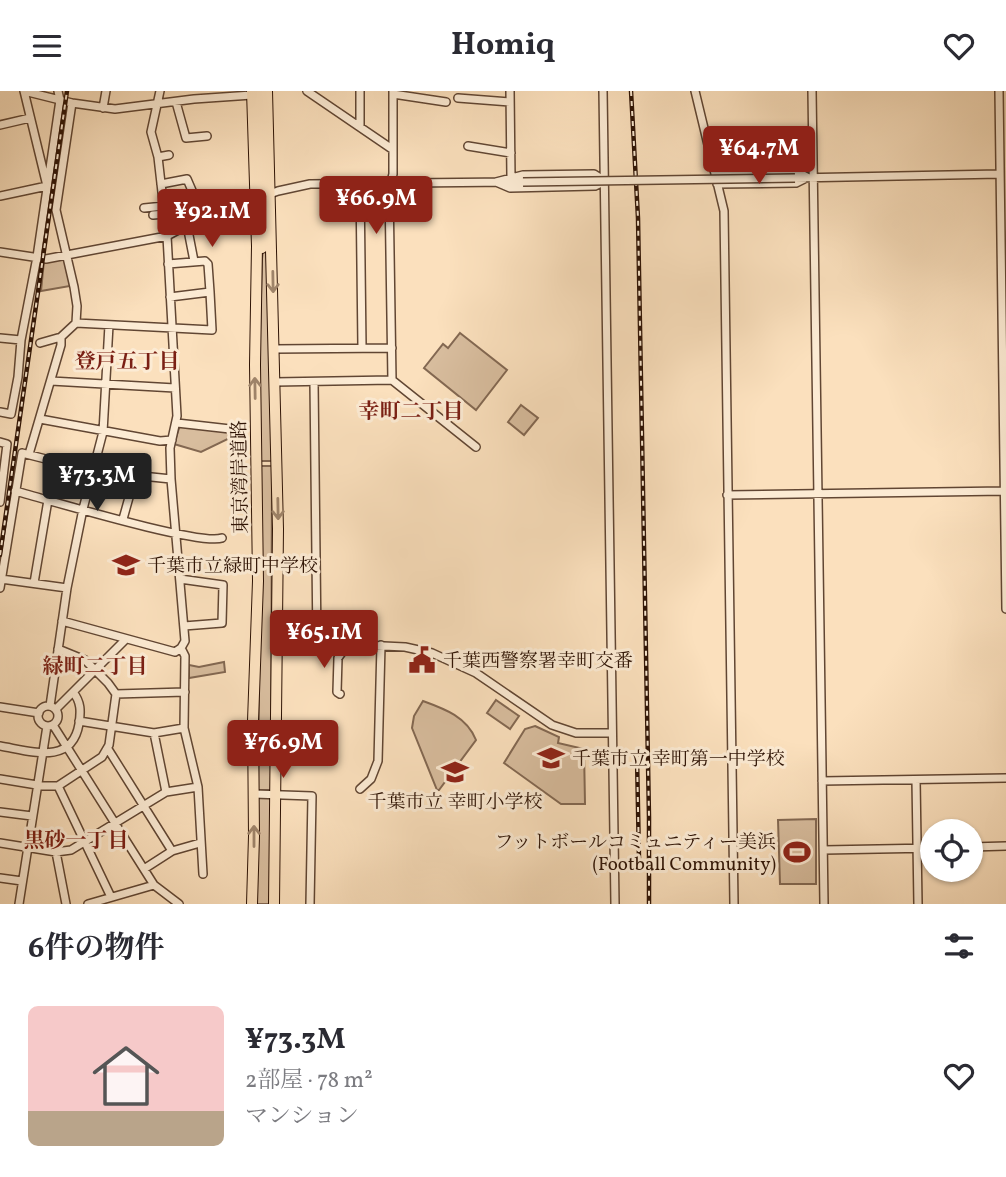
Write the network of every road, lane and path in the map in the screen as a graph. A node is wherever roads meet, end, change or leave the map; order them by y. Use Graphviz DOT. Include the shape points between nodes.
graph roads {
  1 [pos="24,91"];
  2 [pos="58,91"];
  3 [pos="106,91"];
  4 [pos="160,91"];
  5 [pos="307,91"];
  6 [pos="359,91"];
  7 [pos="510,91"];
  8 [pos="603,91"];
  9 [pos="695,91"];
  10 [pos="812,91"];
  11 [pos="999,91"];
  12 [pos="258,92"];
  13 [pos="393,92"];
  14 [pos="194,95"];
  15 [pos="458,98"];
  16 [pos="60,100"];
  17 [pos="176,101"];
  18 [pos="446,102"];
  19 [pos="510,102"];
  20 [pos="72,103"];
  21 [pos="157,105"];
  22 [pos="103,108"];
  23 [pos="30,118"];
  24 [pos="0,125"];
  25 [pos="360,127"];
  26 [pos="67,134"];
  27 [pos="79,135"];
  28 [pos="207,136"];
  29 [pos="468,146"];
  30 [pos="392,149"];
  31 [pos="511,153"];
  32 [pos="169,155"];
  33 [pos="158,157"];
  34 [pos="715,173"];
  35 [pos="1000,174"];
  36 [pos="511,177"];
  37 [pos="811,177"];
  38 [pos="605,181"];
  39 [pos="496,182"];
  40 [pos="391,183"];
  41 [pos="161,184"];
  42 [pos="360,184"];
  43 [pos="717,184"];
  44 [pos="47,186"];
  45 [pos="271,193"];
  46 [pos="0,197"];
  47 [pos="255,199"];
  48 [pos="145,208"];
  49 [pos="164,210"];
  50 [pos="153,215"];
  51 [pos="203,216"];
  52 [pos="187,225"];
  53 [pos="167,236"];
  54 [pos="0,252"];
  55 [pos="67,255"];
  56 [pos="37,257"];
  57 [pos="194,261"];
  58 [pos="169,264"];
  59 [pos="257,265"];
  60 [pos="210,292"];
  61 [pos="170,296"];
  62 [pos="76,323"];
  63 [pos="109,325"];
  64 [pos="171,326"];
  65 [pos="61,337"];
  66 [pos="0,338"];
  67 [pos="21,340"];
  68 [pos="40,343"];
  69 [pos="362,347"];
  70 [pos="391,348"];
  71 [pos="275,349"];
  72 [pos="392,380"];
  73 [pos="51,381"];
  74 [pos="275,382"];
  75 [pos="314,382"];
  76 [pos="106,384"];
  77 [pos="175,388"];
  78 [pos="0,412"];
  79 [pos="40,419"];
  80 [pos="177,423"];
  81 [pos="230,429"];
  82 [pos="103,432"];
  83 [pos="172,440"];
  84 [pos="0,442"];
  85 [pos="476,447"];
  86 [pos="29,454"];
  87 [pos="93,471"];
  88 [pos="135,476"];
  89 [pos="171,479"];
  90 [pos="15,491"];
  91 [pos="1005,491"];
  92 [pos="818,493"];
  93 [pos="727,495"];
  94 [pos="48,500"];
  95 [pos="0,502"];
  96 [pos="83,509"];
  97 [pos="123,519"];
  98 [pos="177,533"];
  99 [pos="222,538"];
  100 [pos="1,579"];
  101 [pos="180,579"];
  102 [pos="34,583"];
  103 [pos="0,588"];
  104 [pos="67,588"];
  105 [pos="1006,609"];
  106 [pos="62,621"];
  107 [pos="184,626"];
  108 [pos="126,639"];
  109 [pos="278,641"];
  110 [pos="317,643"];
  111 [pos="348,644"];
  112 [pos="381,645"];
  113 [pos="181,648"];
  114 [pos="58,649"];
  115 [pos="95,670"];
  116 [pos="73,692"];
  117 [pos="185,692"];
  118 [pos="116,694"];
  119 [pos="340,694"];
  120 [pos="0,707"];
  121 [pos="53,708"];
  122 [pos="39,713"];
  123 [pos="79,722"];
  124 [pos="50,725"];
  125 [pos="112,727"];
  126 [pos="184,728"];
  127 [pos="154,733"];
  128 [pos="612,733"];
  129 [pos="0,746"];
  130 [pos="67,746"];
  131 [pos="108,749"];
  132 [pos="42,753"];
  133 [pos="82,770"];
  134 [pos="1006,778"];
  135 [pos="0,779"];
  136 [pos="916,780"];
  137 [pos="822,781"];
  138 [pos="37,785"];
  139 [pos="58,786"];
  140 [pos="198,787"];
  141 [pos="360,789"];
  142 [pos="166,792"];
  143 [pos="253,794"];
  144 [pos="276,794"];
  145 [pos="144,806"];
  146 [pos="0,812"];
  147 [pos="32,816"];
  148 [pos="116,824"];
  149 [pos="0,843"];
  150 [pos="85,843"];
  151 [pos="200,843"];
  152 [pos="1006,846"];
  153 [pos="983,847"];
  154 [pos="27,848"];
  155 [pos="917,848"];
  156 [pos="824,850"];
  157 [pos="172,851"];
  158 [pos="56,852"];
  159 [pos="144,869"];
  160 [pos="203,874"];
  161 [pos="0,878"];
  162 [pos="22,881"];
  163 [pos="154,885"];
  164 [pos="111,897"];
  165 [pos="19,904"];
  166 [pos="66,904"];
  167 [pos="88,904"];
  168 [pos="179,904"];
  169 [pos="252,904"];
  170 [pos="275,904"];
  171 [pos="310,904"];
  172 [pos="615,904"];
  173 [pos="734,904"];
  174 [pos="824,904"];
  175 [pos="918,904"];
  1 -- 16 [label="street"];
  1 -- 23 [label="street"];
  2 -- 16 [label="street"];
  3 -- 22 [label="street"];
  4 -- 21 [label="street"];
  5 -- 25 [label="street"];
  6 -- 25 [label="street"];
  7 -- 19 [label="street"];
  8 -- 38 [label="street"];
  9 -- 34 [label="street"];
  10 -- 37 [label="street"];
  11 -- 35 [label="street"];
  12 -- 14 [label="street"];
  12 -- 45 [label="highway, 東京湾岸道路"];
  12 -- 47 [label="highway, 東京湾岸道路"];
  13 -- 18 [label="street"];
  13 -- 30 [label="street"];
  14 -- 17 [label="street"];
  15 -- 19 [label="street"];
  16 -- 20 [label="street"];
  16 -- 44 [label="street"];
  17 -- 21 [label="street"];
  17 -- 28 [label="street" via="186,138"];
  19 -- 31 [label="street"];
  20 -- 22 [label="street"];
  20 -- 26 [label="street"];
  21 -- 22 [label="street"];
  21 -- 33 [label="street" via="151,132"];
  23 -- 24 [label="street"];
  23 -- 44 [label="street"];
  25 -- 30 [label="street"];
  26 -- 27 [label="street"];
  26 -- 55 [label="street" via="56,210"];
  29 -- 31 [label="street"];
  30 -- 40 [label="street"];
  31 -- 36 [label="street"];
  32 -- 33 [label="street"];
  33 -- 41 [label="street"];
  34 -- 37 [label="street" via="796,171"];
  34 -- 43 [label="street"];
  35 -- 37 [label="street"];
  35 -- 91 [label="street"];
  36 -- 38 [label="street" via="594,174"];
  36 -- 39 [label="street"];
  37 -- 39 [label="street, bridge"];
  37 -- 43 [label="street" via="796,183"];
  37 -- 92 [label="street"];
  38 -- 39 [label="street" via="595,186 510,188"];
  38 -- 128 [label="street"];
  39 -- 40 [label="street"];
  40 -- 42 [label="street"];
  40 -- 70 [label="street"];
  41 -- 49 [label="street"];
  41 -- 51 [label="street" via="187,179"];
  42 -- 45 [label="street" via="310,184"];
  42 -- 69 [label="street"];
  43 -- 93 [label="street" via="724,211"];
  44 -- 46 [label="street"];
  44 -- 56 [label="street"];
  45 -- 47 [label="street"];
  45 -- 59 [label="highway" via="265,200"];
  45 -- 71 [label="highway, 東京湾岸道路, one-way"];
  47 -- 51 [label="street"];
  47 -- 59 [label="highway, 東京湾岸道路"];
  48 -- 49 [label="street"];
  49 -- 50 [label="street"];
  49 -- 53 [label="street"];
  51 -- 52 [label="street"];
  52 -- 53 [label="street"];
  52 -- 57 [label="street"];
  53 -- 55 [label="street"];
  53 -- 58 [label="street"];
  54 -- 56 [label="street"];
  55 -- 56 [label="street"];
  55 -- 62 [label="street"];
  56 -- 67 [label="street"];
  57 -- 58 [label="street"];
  57 -- 60 [label="street" via="208,264"];
  58 -- 61 [label="street"];
  143 -- 59 [label="highway, 東京湾岸道路, one-way"];
  60 -- 61 [label="street"];
  60 -- 64 [label="street" via="212,330"];
  61 -- 64 [label="street"];
  62 -- 63 [label="street"];
  62 -- 65 [label="street"];
  63 -- 64 [label="street"];
  63 -- 76 [label="street"];
  64 -- 77 [label="street"];
  65 -- 68 [label="street"];
  65 -- 73 [label="street"];
  66 -- 67 [label="street"];
  67 -- 78 [label="street" via="11,414"];
  69 -- 70 [label="street"];
  69 -- 71 [label="street"];
  70 -- 72 [label="street"];
  71 -- 74 [label="highway, 東京湾岸道路"];
  72 -- 75 [label="street"];
  72 -- 85 [label="street"];
  73 -- 76 [label="street"];
  73 -- 79 [label="street"];
  74 -- 75 [label="street"];
  74 -- 109 [label="highway, 東京湾岸道路, one-way"];
  75 -- 110 [label="street"];
  76 -- 77 [label="street"];
  76 -- 82 [label="street"];
  77 -- 80 [label="street"];
  79 -- 82 [label="street"];
  79 -- 86 [label="street"];
  80 -- 81 [label="street"];
  80 -- 83 [label="street"];
  82 -- 83 [label="street"];
  82 -- 87 [label="street"];
  83 -- 89 [label="street"];
  84 -- 95 [label="street" via="7,443"];
  86 -- 87 [label="street"];
  86 -- 90 [label="street" via="22,453"];
  87 -- 88 [label="street"];
  87 -- 96 [label="street"];
  88 -- 89 [label="street"];
  88 -- 97 [label="street"];
  89 -- 98 [label="street"];
  90 -- 94 [label="street"];
  90 -- 100 [label="street"];
  91 -- 92 [label="street"];
  91 -- 105 [label="street"];
  92 -- 93 [label="street"];
  92 -- 137 [label="street"];
  93 -- 173 [label="street"];
  94 -- 96 [label="street"];
  94 -- 102 [label="street"];
  96 -- 97 [label="street"];
  96 -- 104 [label="street"];
  97 -- 98 [label="street"];
  98 -- 99 [label="street"];
  98 -- 101 [label="street"];
  100 -- 102 [label="street"];
  100 -- 103 [label="street"];
  101 -- 107 [label="street"];
  101 -- 107 [label="street" via="223,585 222,623"];
  102 -- 104 [label="street"];
  104 -- 106 [label="street"];
  106 -- 108 [label="street"];
  106 -- 114 [label="street"];
  107 -- 113 [label="street"];
  108 -- 113 [label="street" via="175,652"];
  108 -- 115 [label="street"];
  109 -- 110 [label="street"];
  109 -- 144 [label="highway, 東京湾岸道路"];
  110 -- 111 [label="street"];
  111 -- 112 [label="street"];
  111 -- 119 [label="street" via="338,658"];
  112 -- 128 [label="street" via="422,650 459,663 562,729"];
  112 -- 141 [label="street" via="378,761 371,779"];
  113 -- 117 [label="street"];
  114 -- 115 [label="street" via="85,660"];
  114 -- 121 [label="street"];
  115 -- 116 [label="street"];
  115 -- 118 [label="street"];
  116 -- 121 [label="street"];
  116 -- 123 [label="street" via="80,706"];
  117 -- 118 [label="street"];
  117 -- 126 [label="street"];
  118 -- 125 [label="street"];
  120 -- 122 [label="street"];
  121 -- 122 [label="street" via="42,708"];
  121 -- 124 [label="street" via="58,717"];
  122 -- 124 [label="street" via="41,723"];
  123 -- 125 [label="street"];
  123 -- 130 [label="street"];
  124 -- 130 [label="street"];
  124 -- 132 [label="street"];
  125 -- 127 [label="street"];
  125 -- 131 [label="street"];
  126 -- 127 [label="street"];
  126 -- 140 [label="street"];
  127 -- 142 [label="street"];
  128 -- 172 [label="street"];
  129 -- 132 [label="street"];
  130 -- 132 [label="street" via="56,753"];
  130 -- 133 [label="street"];
  131 -- 133 [label="street"];
  131 -- 145 [label="street"];
  132 -- 138 [label="street"];
  133 -- 139 [label="street"];
  133 -- 148 [label="street"];
  134 -- 136 [label="street"];
  135 -- 138 [label="street"];
  136 -- 137 [label="street"];
  136 -- 155 [label="street"];
  137 -- 156 [label="street"];
  138 -- 139 [label="street"];
  138 -- 147 [label="street"];
  139 -- 150 [label="street"];
  140 -- 142 [label="street"];
  140 -- 151 [label="street"];
  142 -- 145 [label="street"];
  143 -- 144 [label="street"];
  169 -- 143 [label="highway, 東京湾岸道路, one-way"];
  144 -- 170 [label="highway, 東京湾岸道路"];
  144 -- 171 [label="street" via="312,796"];
  145 -- 148 [label="street"];
  145 -- 157 [label="street"];
  146 -- 147 [label="street"];
  147 -- 154 [label="street"];
  148 -- 150 [label="street"];
  148 -- 159 [label="street"];
  149 -- 154 [label="street"];
  150 -- 158 [label="street"];
  150 -- 164 [label="street"];
  151 -- 157 [label="street"];
  151 -- 160 [label="street"];
  152 -- 153 [label="street"];
  154 -- 158 [label="street"];
  154 -- 162 [label="street"];
  155 -- 156 [label="street"];
  155 -- 175 [label="street"];
  156 -- 174 [label="street"];
  157 -- 159 [label="street"];
  158 -- 166 [label="street"];
  159 -- 163 [label="street"];
  161 -- 162 [label="street"];
  162 -- 165 [label="street"];
  163 -- 164 [label="street"];
  163 -- 168 [label="street"];
  164 -- 167 [label="street"];
}
